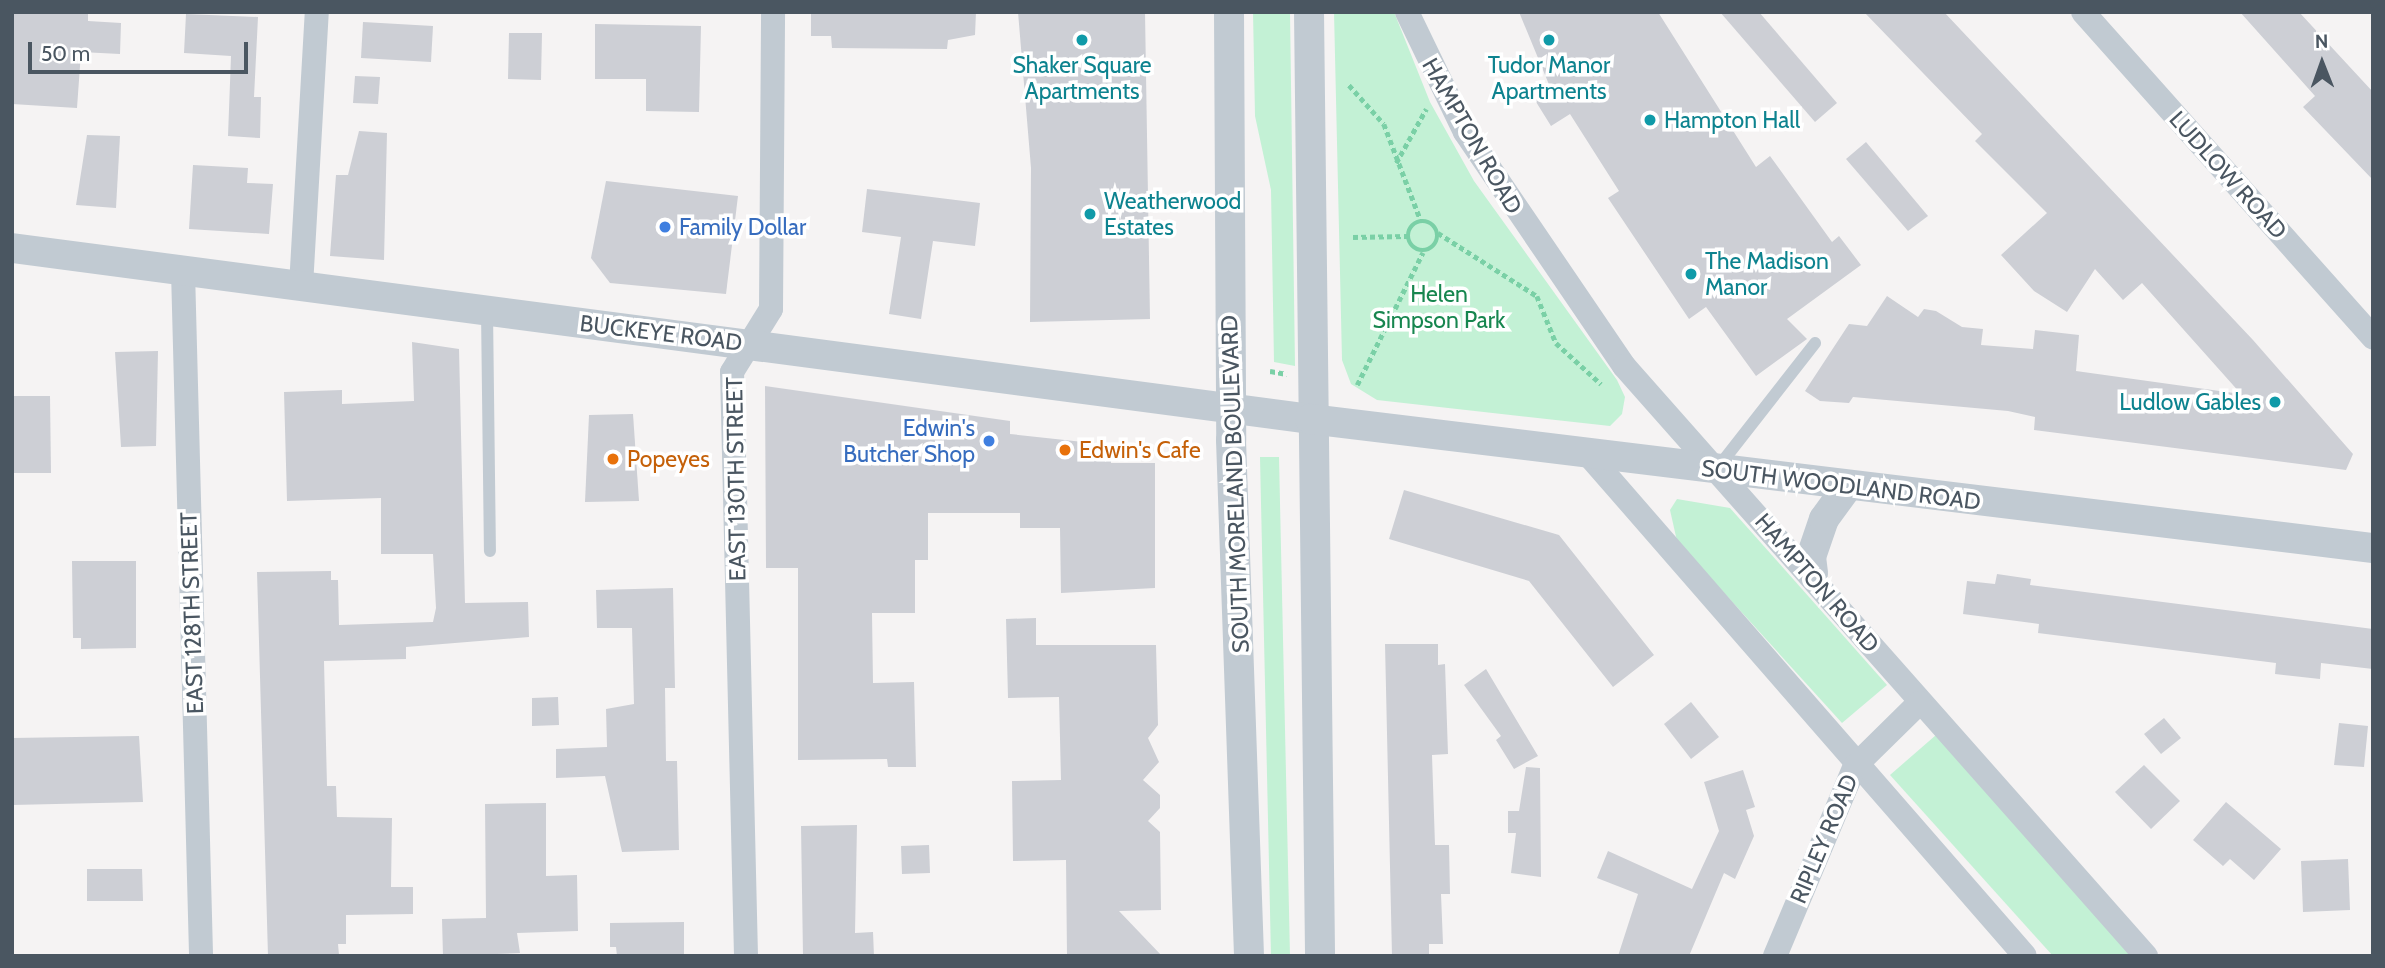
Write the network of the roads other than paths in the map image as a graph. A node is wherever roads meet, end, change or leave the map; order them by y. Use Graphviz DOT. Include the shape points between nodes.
graph roads {
  1 [pos="317,12"];
  2 [pos="773,12"];
  3 [pos="1229,12"];
  4 [pos="1310,12"];
  5 [pos="1407,12"];
  6 [pos="2083,12"];
  7 [pos="12,248"];
  8 [pos="183,271"];
  9 [pos="301,286"];
  10 [pos="487,311"];
  11 [pos="2373,337"];
  12 [pos="1815,343"];
  13 [pos="745,344"];
  14 [pos="1231,408"];
  15 [pos="1310,419"];
  16 [pos="1586,453"];
  17 [pos="1716,469"];
  18 [pos="1847,486"];
  19 [pos="2373,548"];
  20 [pos="491,551"];
  21 [pos="1813,573"];
  22 [pos="1919,704"];
  23 [pos="1855,766"];
  24 [pos="201,956"];
  25 [pos="746,956"];
  26 [pos="1249,956"];
  27 [pos="1320,956"];
  28 [pos="1775,956"];
  29 [pos="2025,956"];
  30 [pos="2146,956"];
  1 -- 9 [label="street"];
  2 -- 13 [label="street, EAST 130TH STREET" via="771,309"];
  3 -- 14 [label="street, SOUTH MORELAND BOULEVARD"];
  4 -- 15 [label="street"];
  5 -- 17 [label="street, HAMPTON ROAD" via="1465,132 1513,210 1624,366"];
  6 -- 11 [label="street, LUDLOW ROAD"];
  7 -- 8 [label="street, BUCKEYE ROAD"];
  8 -- 9 [label="street, BUCKEYE ROAD"];
  8 -- 24 [label="street, EAST 128TH STREET"];
  9 -- 10 [label="street, BUCKEYE ROAD"];
  10 -- 13 [label="street, BUCKEYE ROAD"];
  10 -- 20 [label="lane"];
  12 -- 17 [label="lane"];
  13 -- 14 [label="street, BUCKEYE ROAD"];
  13 -- 25 [label="street, EAST 130TH STREET" via="732,372"];
  14 -- 15 [label="street, BUCKEYE ROAD"];
  14 -- 26 [label="street, SOUTH MORELAND BOULEVARD"];
  15 -- 16 [label="street, SOUTH WOODLAND ROAD"];
  15 -- 27 [label="street"];
  16 -- 17 [label="street, SOUTH WOODLAND ROAD"];
  16 -- 23 [label="street"];
  17 -- 18 [label="street, SOUTH WOODLAND ROAD"];
  17 -- 21 [label="street, HAMPTON ROAD"];
  18 -- 19 [label="street, SOUTH WOODLAND ROAD"];
  18 -- 21 [label="street" via="1824,519 1811,557"];
  21 -- 22 [label="street, HAMPTON ROAD"];
  22 -- 23 [label="street, RIPLEY ROAD"];
  22 -- 30 [label="street, HAMPTON ROAD"];
  23 -- 28 [label="street, RIPLEY ROAD"];
  23 -- 29 [label="street"];
}
